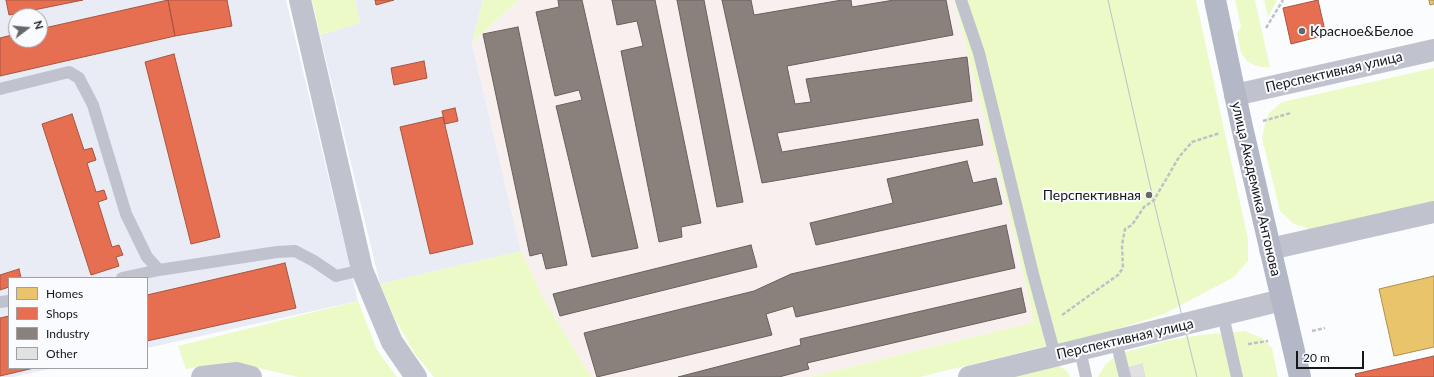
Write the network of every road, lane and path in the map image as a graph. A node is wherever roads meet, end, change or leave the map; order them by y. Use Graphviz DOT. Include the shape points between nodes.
graph roads {
  1 [pos="300,0"];
  2 [pos="961,0"];
  3 [pos="1214,0"];
  4 [pos="1283,0"];
  5 [pos="1266,28"];
  6 [pos="1434,50"];
  7 [pos="0,89"];
  8 [pos="1235,95"];
  9 [pos="1291,113"];
  10 [pos="1261,122"];
  11 [pos="1224,132"];
  12 [pos="1434,212"];
  13 [pos="1270,250"];
  14 [pos="159,270"];
  15 [pos="362,270"];
  16 [pos="127,277"];
  17 [pos="1282,300"];
  18 [pos="1223,315"];
  19 [pos="1047,324"];
  20 [pos="1325,328"];
  21 [pos="1308,332"];
  22 [pos="1271,340"];
  23 [pos="1116,341"];
  24 [pos="1230,347"];
  25 [pos="1080,350"];
  26 [pos="1055,355"];
  27 [pos="202,377"];
  28 [pos="251,377"];
  29 [pos="416,377"];
  30 [pos="969,377"];
  31 [pos="1086,377"];
  32 [pos="1125,377"];
  33 [pos="1237,377"];
  34 [pos="1300,377"];
  1 -- 15 [label="street"];
  2 -- 19 [label="lane" via="980,53"];
  3 -- 8 [label="main road, улица Академика Антонова"];
  4 -- 5 [label="path"];
  6 -- 8 [label="street, Перспективная улица"];
  7 -- 14 [label="lane" via="69,72 79,78 93,105 126,214 147,257"];
  8 -- 13 [label="main road, улица Академика Антонова"];
  9 -- 10 [label="path"];
  11 -- 19 [label="path" via="1192,142 1179,158 1154,200 1144,207 1132,226 1125,229 1122,245 1123,268 1118,276"];
  12 -- 13 [label="street"];
  13 -- 17 [label="main road, улица Академика Антонова"];
  14 -- 15 [label="lane" via="295,251 336,276"];
  14 -- 16 [label="lane"];
  15 -- 29 [label="street" via="392,342"];
  17 -- 18 [label="street, Перспективная улица"];
  17 -- 34 [label="main road, улица Академика Антонова"];
  18 -- 23 [label="street, Перспективная улица"];
  18 -- 24 [label="lane"];
  19 -- 26 [label="lane"];
  20 -- 21 [label="path"];
  22 -- 24 [label="path"];
  23 -- 25 [label="street, Перспективная улица"];
  23 -- 32 [label="lane"];
  24 -- 33 [label="lane"];
  25 -- 26 [label="street, Перспективная улица"];
  25 -- 31 [label="lane"];
  26 -- 30 [label="street, Перспективная улица"];
  27 -- 28 [label="street" via="236,373"];
}
